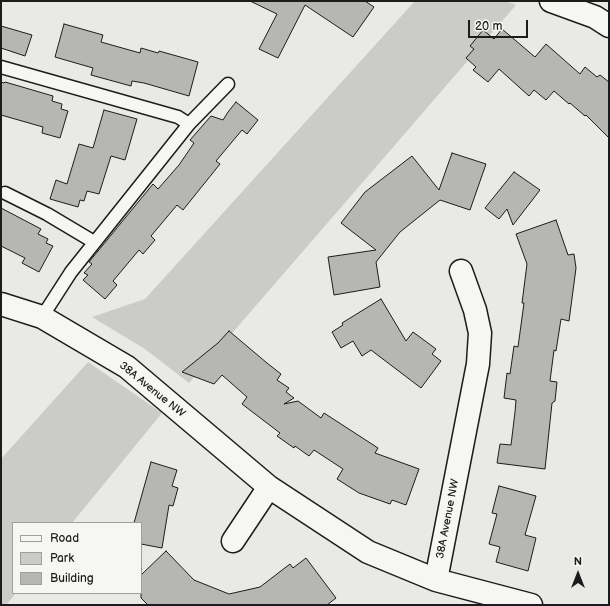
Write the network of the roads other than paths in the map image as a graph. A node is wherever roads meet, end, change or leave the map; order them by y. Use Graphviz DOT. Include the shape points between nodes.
graph roads {
  1 [pos="551,1"];
  2 [pos="609,26"];
  3 [pos="1,67"];
  4 [pos="228,84"];
  5 [pos="189,124"];
  6 [pos="5,193"];
  7 [pos="94,242"];
  8 [pos="461,270"];
  9 [pos="1,304"];
  10 [pos="42,317"];
  11 [pos="269,487"];
  12 [pos="233,541"];
  13 [pos="436,580"];
  14 [pos="531,605"];
  1 -- 2 [label="street" via="595,17"];
  3 -- 5 [label="lane" via="178,117"];
  4 -- 5 [label="lane"];
  5 -- 7 [label="lane"];
  6 -- 7 [label="lane"];
  7 -- 10 [label="lane"];
  8 -- 13 [label="street, 38A Avenue NW" via="480,333 478,364"];
  9 -- 10 [label="street, 38A Avenue NW"];
  10 -- 11 [label="street, 38A Avenue NW" via="127,367"];
  11 -- 12 [label="street"];
  11 -- 13 [label="street, 38A Avenue NW" via="368,552"];
  13 -- 14 [label="street, 38A Avenue NW"];
}
